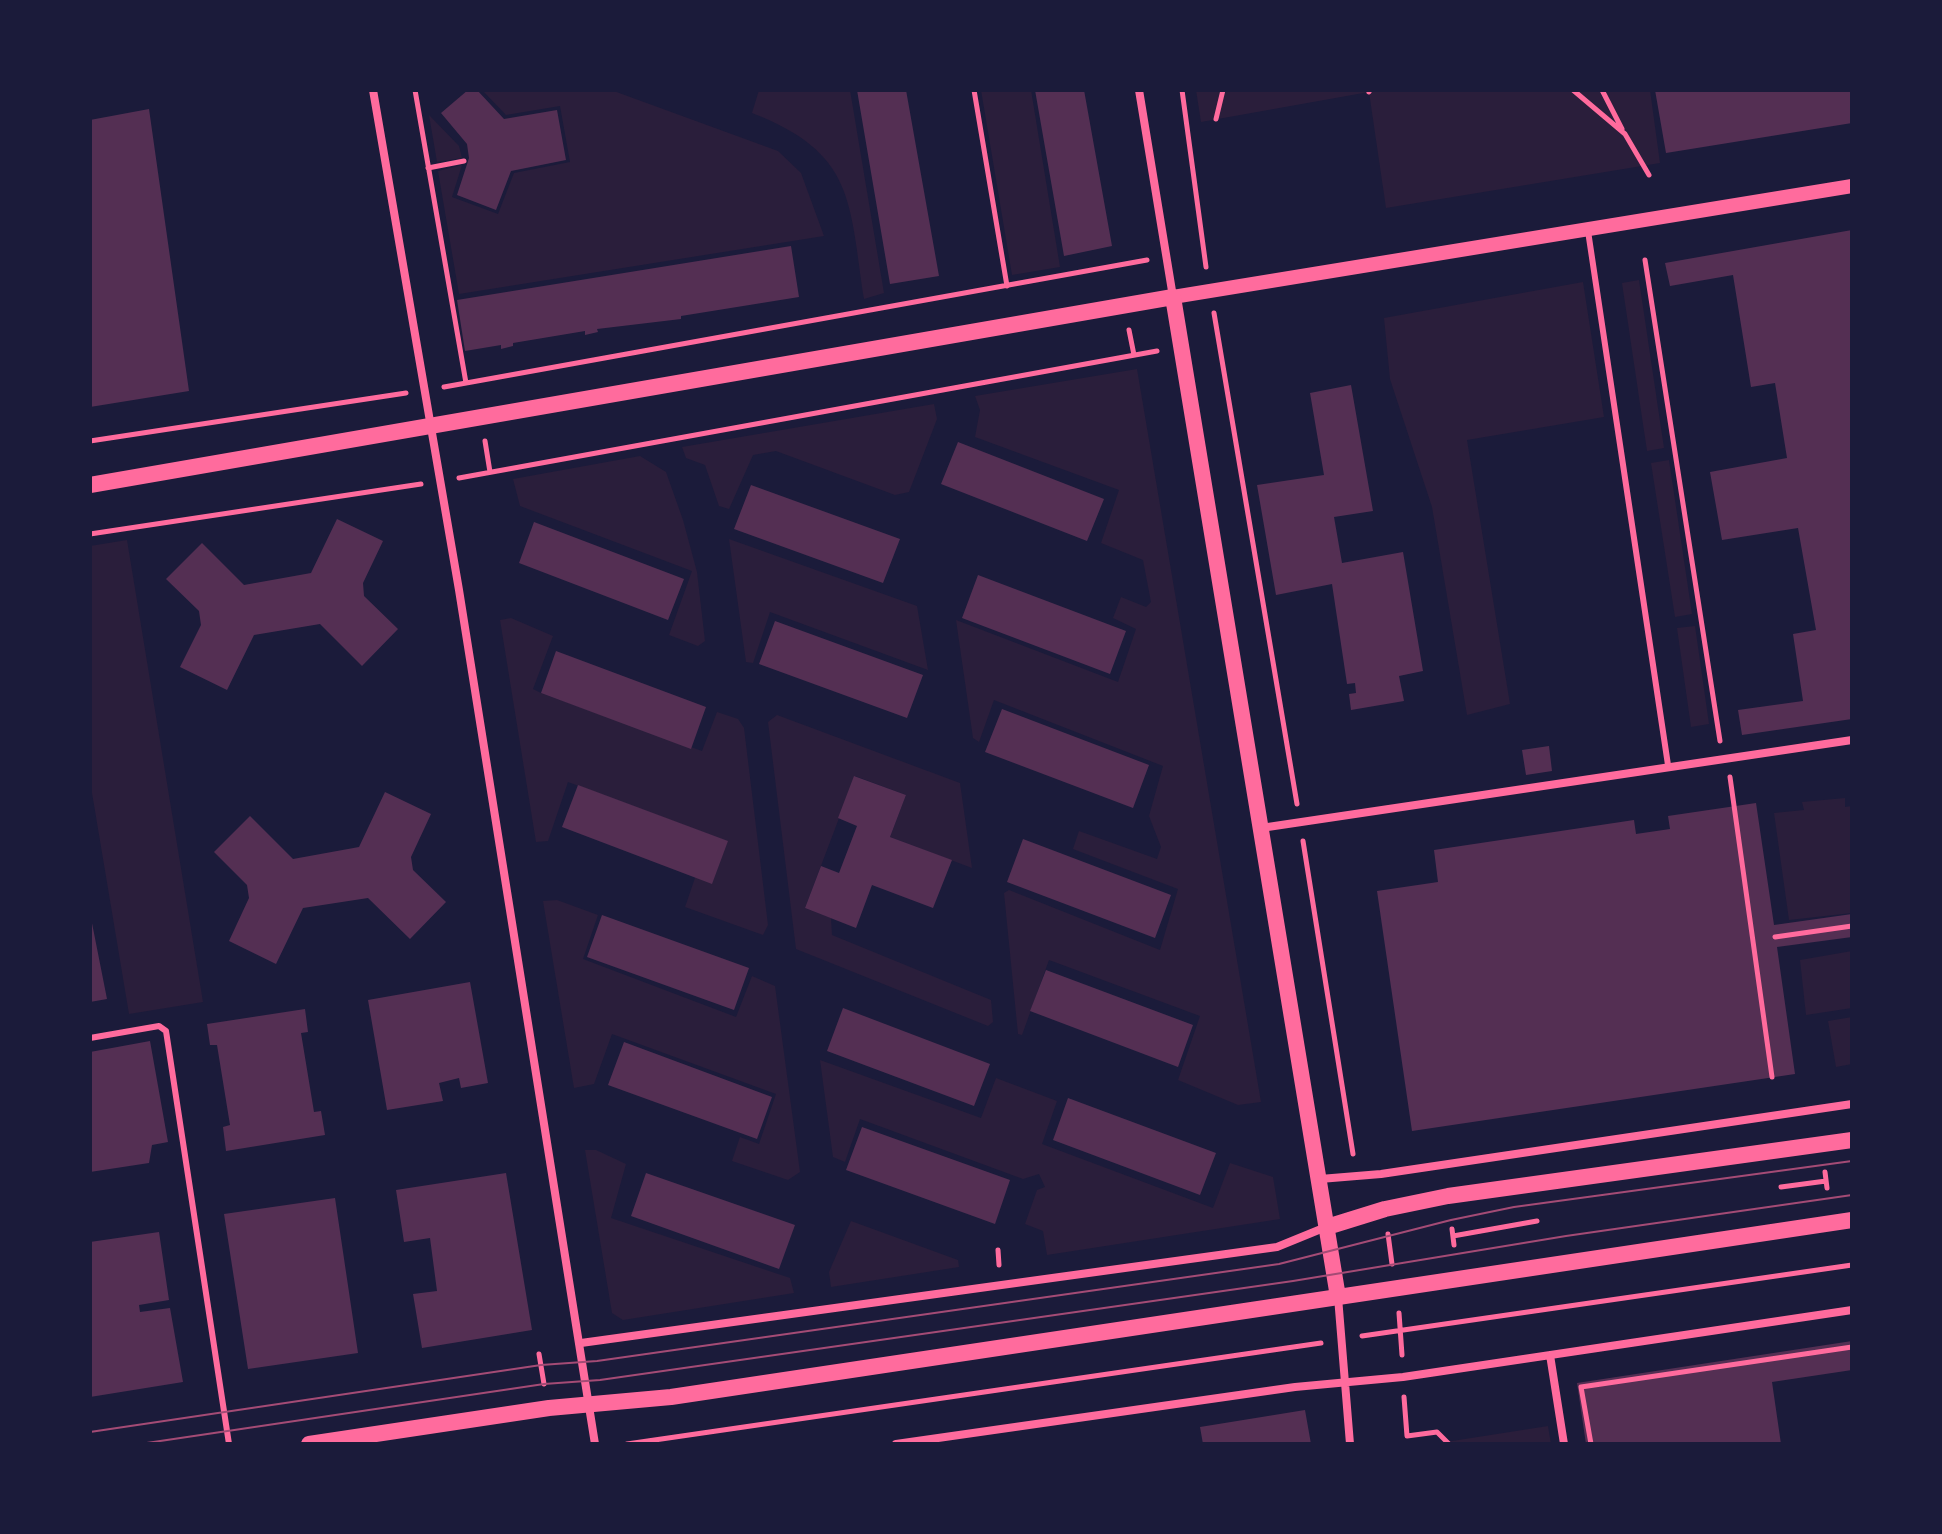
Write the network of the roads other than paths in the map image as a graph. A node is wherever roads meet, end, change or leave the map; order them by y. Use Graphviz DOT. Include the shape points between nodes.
graph roads {
  1 [pos="373,90"];
  2 [pos="1139,90"];
  3 [pos="1852,186"];
  4 [pos="1587,229"];
  5 [pos="1173,297"];
  6 [pos="430,427"];
  7 [pos="90,485"];
  8 [pos="1852,740"];
  9 [pos="1668,765"];
  10 [pos="1261,828"];
  11 [pos="90,1038"];
  12 [pos="1852,1104"];
  13 [pos="1852,1140"];
  14 [pos="1320,1179"];
  15 [pos="1852,1220"];
  16 [pos="1327,1227"];
  17 [pos="1338,1297"];
  18 [pos="1852,1310"];
  19 [pos="581,1343"];
  20 [pos="1550,1355"];
  21 [pos="1344,1381"];
  22 [pos="589,1405"];
  23 [pos="229,1444"];
  24 [pos="309,1444"];
  25 [pos="595,1444"];
  26 [pos="896,1444"];
  27 [pos="1350,1444"];
  28 [pos="1564,1444"];
  1 -- 6 [label="street"];
  2 -- 5 [label="street"];
  3 -- 4 [label="street"];
  4 -- 5 [label="street"];
  4 -- 9 [label="lane"];
  5 -- 6 [label="main road"];
  5 -- 10 [label="main road"];
  6 -- 7 [label="main road"];
  6 -- 19 [label="street"];
  8 -- 9 [label="street"];
  9 -- 10 [label="street"];
  10 -- 14 [label="main road"];
  11 -- 23 [label="lane" via="159,1026 166,1031"];
  12 -- 14 [label="street"];
  13 -- 16 [label="main road" via="1448,1196"];
  14 -- 16 [label="main road"];
  15 -- 17 [label="main road"];
  16 -- 17 [label="main road"];
  16 -- 19 [label="street" via="1277,1247"];
  17 -- 21 [label="street"];
  17 -- 22 [label="main road"];
  18 -- 20 [label="street"];
  19 -- 22 [label="street"];
  20 -- 21 [label="street"];
  20 -- 28 [label="street"];
  21 -- 26 [label="street"];
  21 -- 27 [label="street"];
  22 -- 24 [label="main road"];
  22 -- 25 [label="street"];
}
